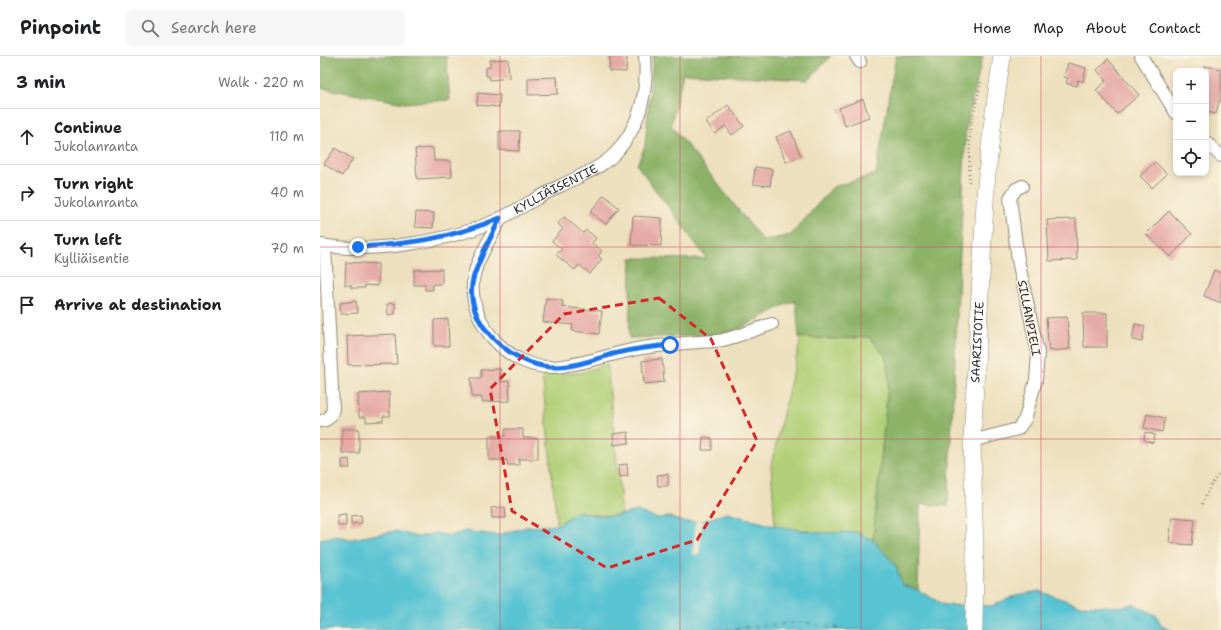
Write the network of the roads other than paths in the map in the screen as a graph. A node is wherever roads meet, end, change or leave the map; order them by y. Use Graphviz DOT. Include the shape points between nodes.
graph roads {
  1 [pos="645,56"];
  2 [pos="1002,56"];
  3 [pos="1141,56"];
  4 [pos="1173,108"];
  5 [pos="1209,145"];
  6 [pos="1221,156"];
  7 [pos="1022,186"];
  8 [pos="500,218"];
  9 [pos="322,245"];
  10 [pos="772,324"];
  11 [pos="320,421"];
  12 [pos="972,441"];
  13 [pos="974,630"];
  1 -- 8 [label="street, KYLLIÄISENTIE" via="645,93 640,115 618,151 600,165"];
  2 -- 12 [label="main road, SAARISTOTIE" via="986,184"];
  3 -- 4 [label="street"];
  5 -- 6 [label="street"];
  7 -- 12 [label="street, SILLANPIELI" via="1016,189 1010,198 1018,260 1038,353 1036,380 1018,429"];
  8 -- 9 [label="street, KYLLIÄISENTIE" via="476,228 426,241 358,247"];
  8 -- 10 [label="street" via="480,258 473,280 473,299 478,317 490,336 507,351 528,363 551,367 570,365 642,348 723,340"];
  9 -- 11 [label="street" via="333,409 331,416 325,421"];
  12 -- 13 [label="main road, SAARISTOTIE"];
}
